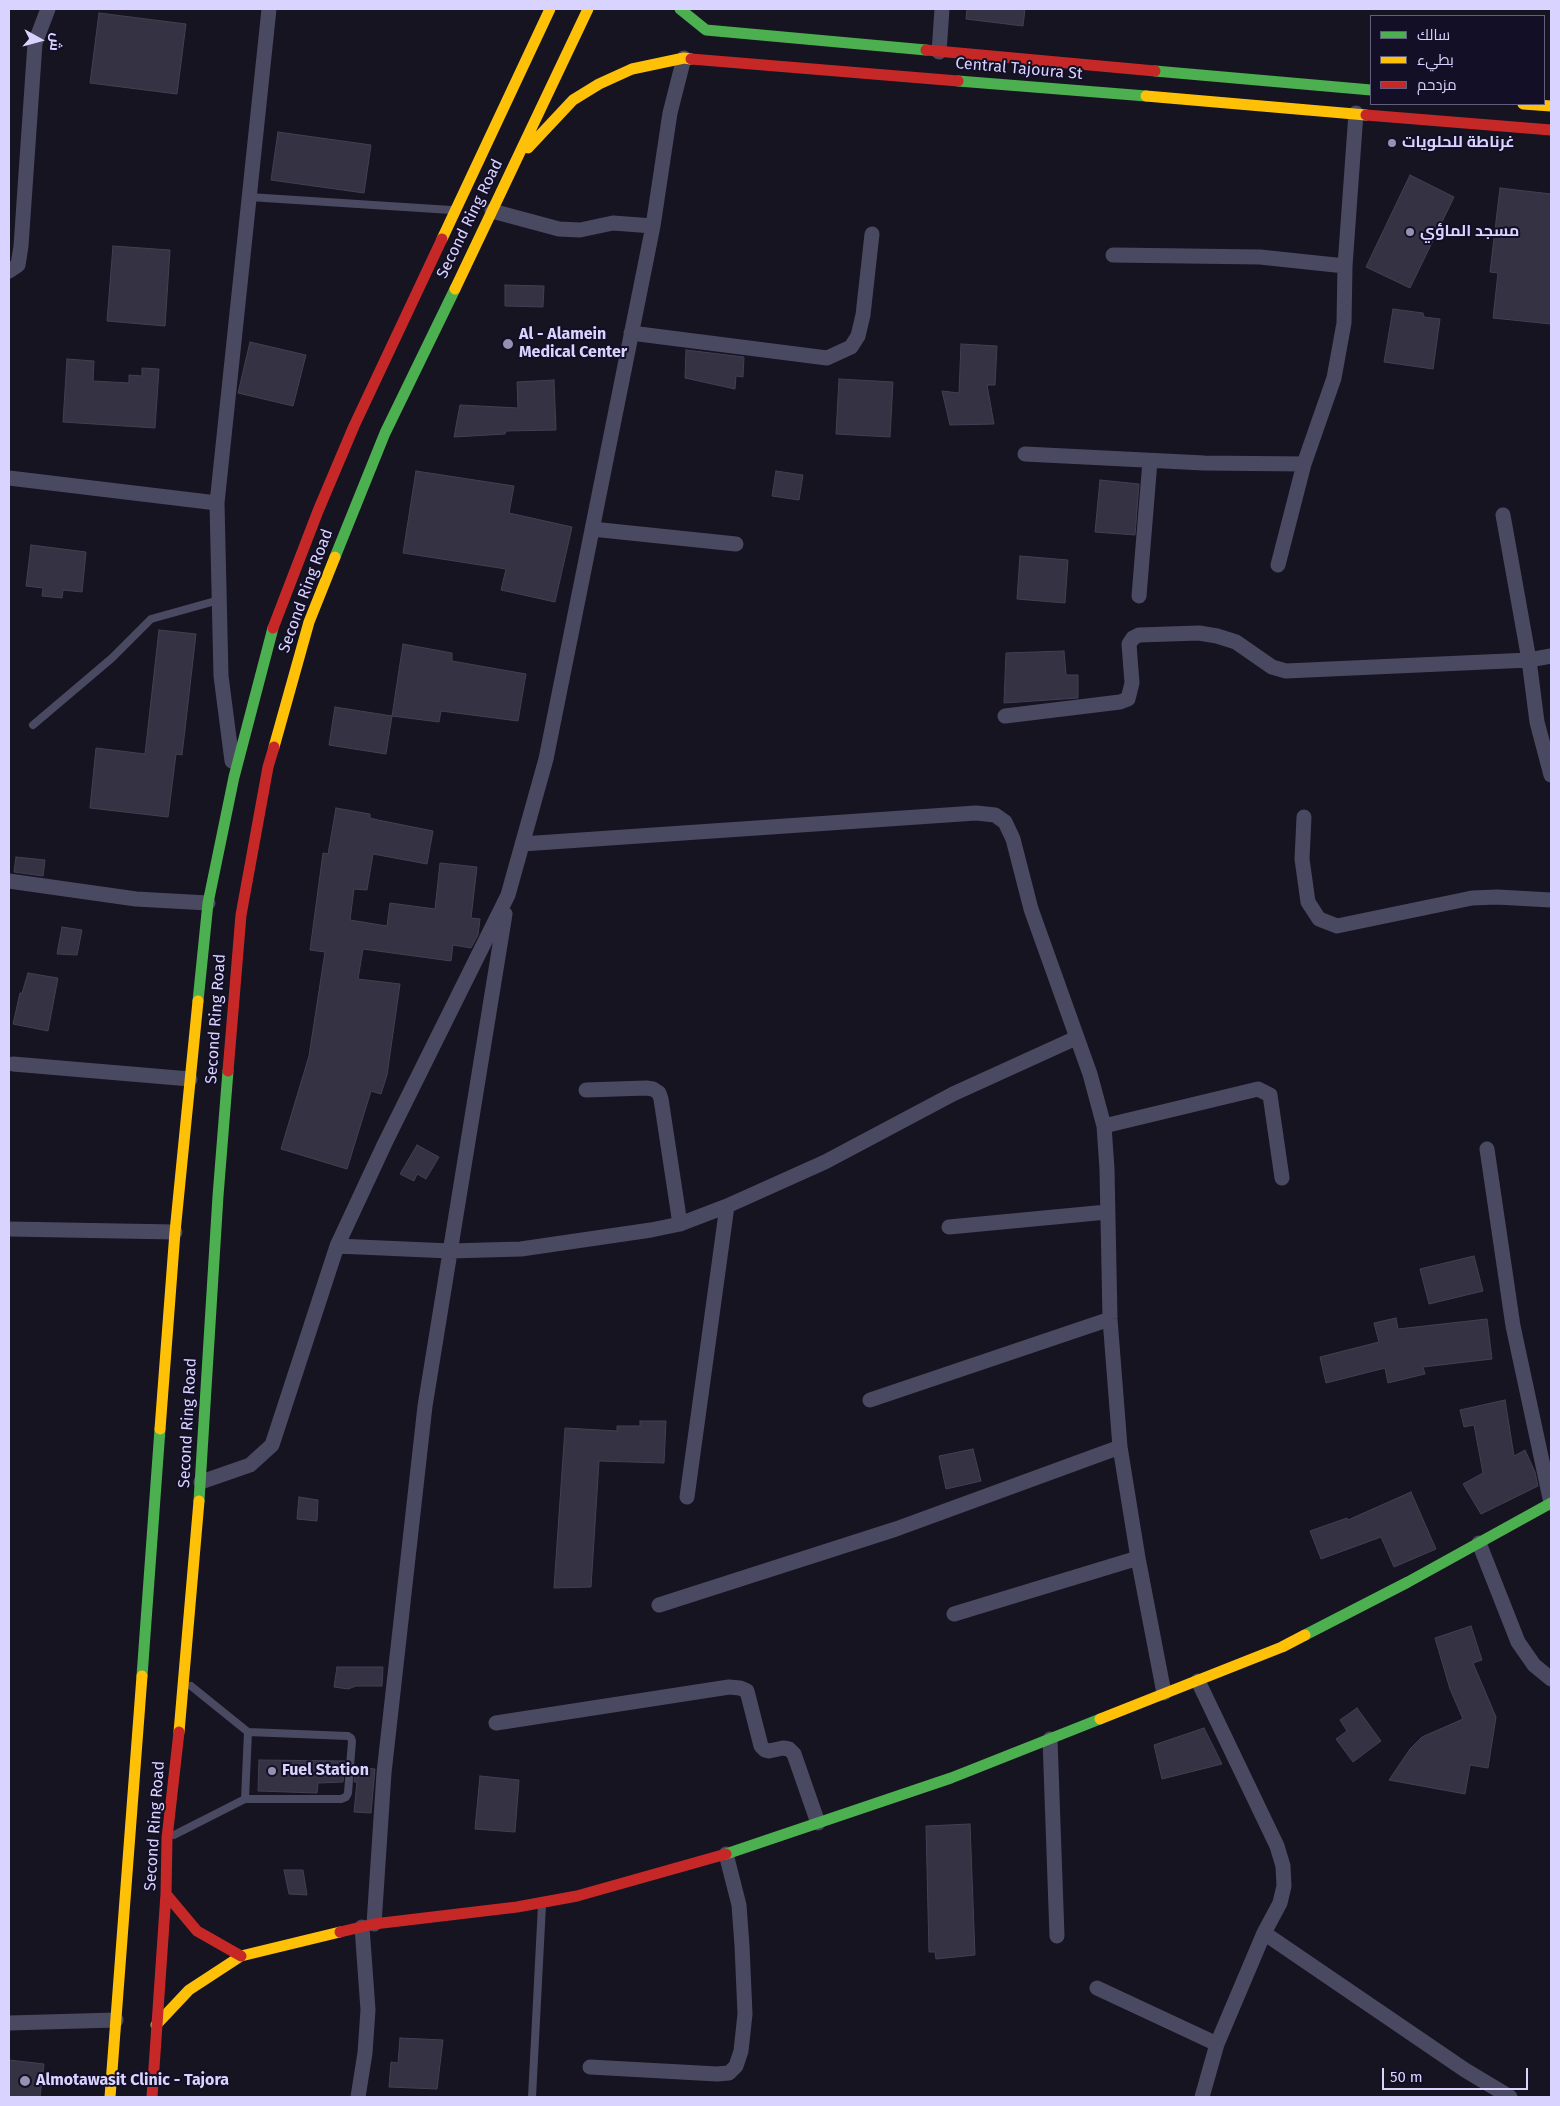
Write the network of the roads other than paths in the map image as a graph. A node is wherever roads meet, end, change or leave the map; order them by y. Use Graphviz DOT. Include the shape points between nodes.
graph roads {
  1 [pos="48,9"];
  2 [pos="269,9"];
  3 [pos="550,9"];
  4 [pos="588,9"];
  5 [pos="942,9"];
  6 [pos="682,10"];
  7 [pos="939,52"];
  8 [pos="684,58"];
  9 [pos="1370,90"];
  10 [pos="1525,105"];
  11 [pos="1356,113"];
  12 [pos="1548,118"];
  13 [pos="518,159"];
  14 [pos="249,197"];
  15 [pos="455,210"];
  16 [pos="492,211"];
  17 [pos="653,226"];
  18 [pos="872,234"];
  19 [pos="1113,255"];
  20 [pos="1345,266"];
  21 [pos="9,271"];
  22 [pos="631,332"];
  23 [pos="1025,454"];
  24 [pos="1150,461"];
  25 [pos="1304,464"];
  26 [pos="9,478"];
  27 [pos="217,503"];
  28 [pos="1503,515"];
  29 [pos="592,529"];
  30 [pos="736,544"];
  31 [pos="1278,565"];
  32 [pos="1139,596"];
  33 [pos="219,600"];
  34 [pos="1551,656"];
  35 [pos="1529,660"];
  36 [pos="1005,716"];
  37 [pos="33,725"];
  38 [pos="1551,775"];
  39 [pos="234,777"];
  40 [pos="1304,817"];
  41 [pos="522,844"];
  42 [pos="9,881"];
  43 [pos="508,894"];
  44 [pos="1551,900"];
  45 [pos="208,903"];
  46 [pos="1076,1038"];
  47 [pos="13,1064"];
  48 [pos="190,1079"];
  49 [pos="586,1090"];
  50 [pos="1104,1126"];
  51 [pos="1487,1150"];
  52 [pos="1282,1178"];
  53 [pos="727,1206"];
  54 [pos="1107,1212"];
  55 [pos="680,1224"];
  56 [pos="949,1227"];
  57 [pos="9,1229"];
  58 [pos="175,1232"];
  59 [pos="337,1246"];
  60 [pos="450,1251"];
  61 [pos="1110,1319"];
  62 [pos="870,1400"];
  63 [pos="1120,1447"];
  64 [pos="201,1482"];
  65 [pos="687,1497"];
  66 [pos="1551,1503"];
  67 [pos="1479,1543"];
  68 [pos="1138,1558"];
  69 [pos="659,1605"];
  70 [pos="954,1614"];
  71 [pos="1551,1679"];
  72 [pos="1198,1681"];
  73 [pos="185,1682"];
  74 [pos="1164,1693"];
  75 [pos="496,1723"];
  76 [pos="248,1732"];
  77 [pos="1050,1739"];
  78 [pos="245,1800"];
  79 [pos="818,1823"];
  80 [pos="167,1838"];
  81 [pos="726,1854"];
  82 [pos="166,1894"];
  83 [pos="542,1903"];
  84 [pos="368,1925"];
  85 [pos="1264,1933"];
  86 [pos="1057,1936"];
  87 [pos="241,1956"];
  88 [pos="1097,1988"];
  89 [pos="116,2020"];
  90 [pos="9,2023"];
  91 [pos="156,2025"];
  92 [pos="1217,2044"];
  93 [pos="590,2066"];
  94 [pos="110,2097"];
  95 [pos="150,2097"];
  96 [pos="358,2097"];
  97 [pos="532,2097"];
  98 [pos="1202,2097"];
  99 [pos="1510,2097"];
  1 -- 21 [label="street" via="35,43 21,246 18,265"];
  2 -- 14 [label="street"];
  3 -- 15 [label="main road, Second Ring Road"];
  4 -- 13 [label="main road, Second Ring Road"];
  5 -- 7 [label="street"];
  6 -- 7 [label="main road, Central Tajoura St" via="706,30"];
  7 -- 9 [label="main road, Central Tajoura St"];
  8 -- 11 [label="main road, Central Tajoura St"];
  8 -- 13 [label="main road, Central Tajoura St" via="632,69 573,100"];
  8 -- 17 [label="street" via="670,112"];
  10 -- 12 [label="main road, Central Tajoura St"];
  11 -- 12 [label="main road, Central Tajoura St"];
  11 -- 20 [label="street"];
  13 -- 16 [label="main road, Second Ring Road"];
  14 -- 15 [label="lane"];
  14 -- 27 [label="street"];
  15 -- 39 [label="main road, Second Ring Road" via="354,426 276,616"];
  16 -- 17 [label="street" via="559,229 580,230 614,223"];
  16 -- 64 [label="main road, Second Ring Road" via="385,433 350,517 308,622 268,767 240,915 218,1196"];
  17 -- 22 [label="street"];
  18 -- 22 [label="street" via="858,336 851,347 827,358"];
  19 -- 20 [label="street" via="1260,257"];
  20 -- 25 [label="street" via="1344,323 1334,378"];
  22 -- 29 [label="street"];
  23 -- 24 [label="street"];
  24 -- 25 [label="street"];
  24 -- 32 [label="street"];
  25 -- 31 [label="street"];
  26 -- 27 [label="street"];
  27 -- 33 [label="street"];
  28 -- 35 [label="street"];
  29 -- 30 [label="street"];
  29 -- 41 [label="street" via="546,759"];
  33 -- 37 [label="lane" via="151,619 112,658"];
  33 -- 39 [label="street" via="221,676"];
  34 -- 35 [label="street"];
  35 -- 36 [label="street" via="1286,671 1272,667 1236,642 1216,636 1199,633 1140,635 1129,644 1132,683 1128,699"];
  35 -- 38 [label="street" via="1538,722"];
  39 -- 45 [label="main road, Second Ring Road"];
  40 -- 44 [label="street" via="1302,859 1308,902 1319,919 1337,926 1472,898"];
  41 -- 43 [label="street"];
  41 -- 46 [label="street" via="976,813 995,815 1005,822 1013,839 1031,909"];
  42 -- 45 [label="street" via="136,899"];
  43 -- 59 [label="street"];
  43 -- 60 [label="street"];
  45 -- 48 [label="main road, Second Ring Road"];
  46 -- 50 [label="street"];
  46 -- 53 [label="street" via="953,1094 825,1162"];
  47 -- 48 [label="street"];
  48 -- 58 [label="main road, Second Ring Road"];
  49 -- 55 [label="street" via="646,1088 659,1093"];
  50 -- 52 [label="street" via="1258,1089 1270,1095"];
  50 -- 54 [label="street"];
  51 -- 66 [label="street" via="1513,1326"];
  53 -- 55 [label="street"];
  53 -- 65 [label="street"];
  54 -- 56 [label="street"];
  54 -- 61 [label="street"];
  55 -- 60 [label="street" via="521,1248"];
  57 -- 58 [label="street"];
  58 -- 89 [label="main road, Second Ring Road"];
  59 -- 60 [label="street"];
  59 -- 64 [label="street" via="272,1445 250,1465"];
  60 -- 84 [label="street" via="425,1406"];
  61 -- 62 [label="street"];
  61 -- 63 [label="street"];
  63 -- 68 [label="street"];
  63 -- 69 [label="street" via="896,1529"];
  64 -- 73 [label="main road, Second Ring Road"];
  66 -- 67 [label="main road"];
  67 -- 71 [label="street" via="1518,1642 1534,1665"];
  67 -- 72 [label="main road" via="1282,1647"];
  68 -- 70 [label="street"];
  68 -- 74 [label="street"];
  72 -- 74 [label="main road"];
  72 -- 85 [label="street" via="1277,1846 1283,1866 1284,1886 1280,1903"];
  73 -- 76 [label="lane"];
  73 -- 80 [label="main road, Second Ring Road"];
  74 -- 77 [label="main road"];
  75 -- 79 [label="street" via="729,1687 740,1688 747,1691 761,1746 765,1750 789,1749 797,1758"];
  76 -- 78 [label="lane"];
  76 -- 78 [label="lane" via="348,1736 352,1741 346,1798"];
  77 -- 79 [label="main road" via="951,1778"];
  77 -- 86 [label="street"];
  78 -- 80 [label="lane"];
  79 -- 81 [label="main road"];
  80 -- 82 [label="main road, Second Ring Road"];
  81 -- 83 [label="main road"];
  81 -- 93 [label="street" via="739,1905 742,1946 745,2014 736,2066 728,2073 717,2074"];
  82 -- 87 [label="main road" via="197,1931"];
  82 -- 91 [label="main road, Second Ring Road"];
  83 -- 84 [label="main road"];
  83 -- 97 [label="lane"];
  84 -- 87 [label="main road"];
  84 -- 96 [label="street" via="368,2010"];
  85 -- 92 [label="street"];
  85 -- 99 [label="street"];
  87 -- 91 [label="main road" via="189,1990"];
  88 -- 92 [label="street"];
  89 -- 90 [label="street"];
  89 -- 94 [label="main road, Second Ring Road"];
  91 -- 95 [label="main road, Second Ring Road"];
  92 -- 98 [label="street"];
}
